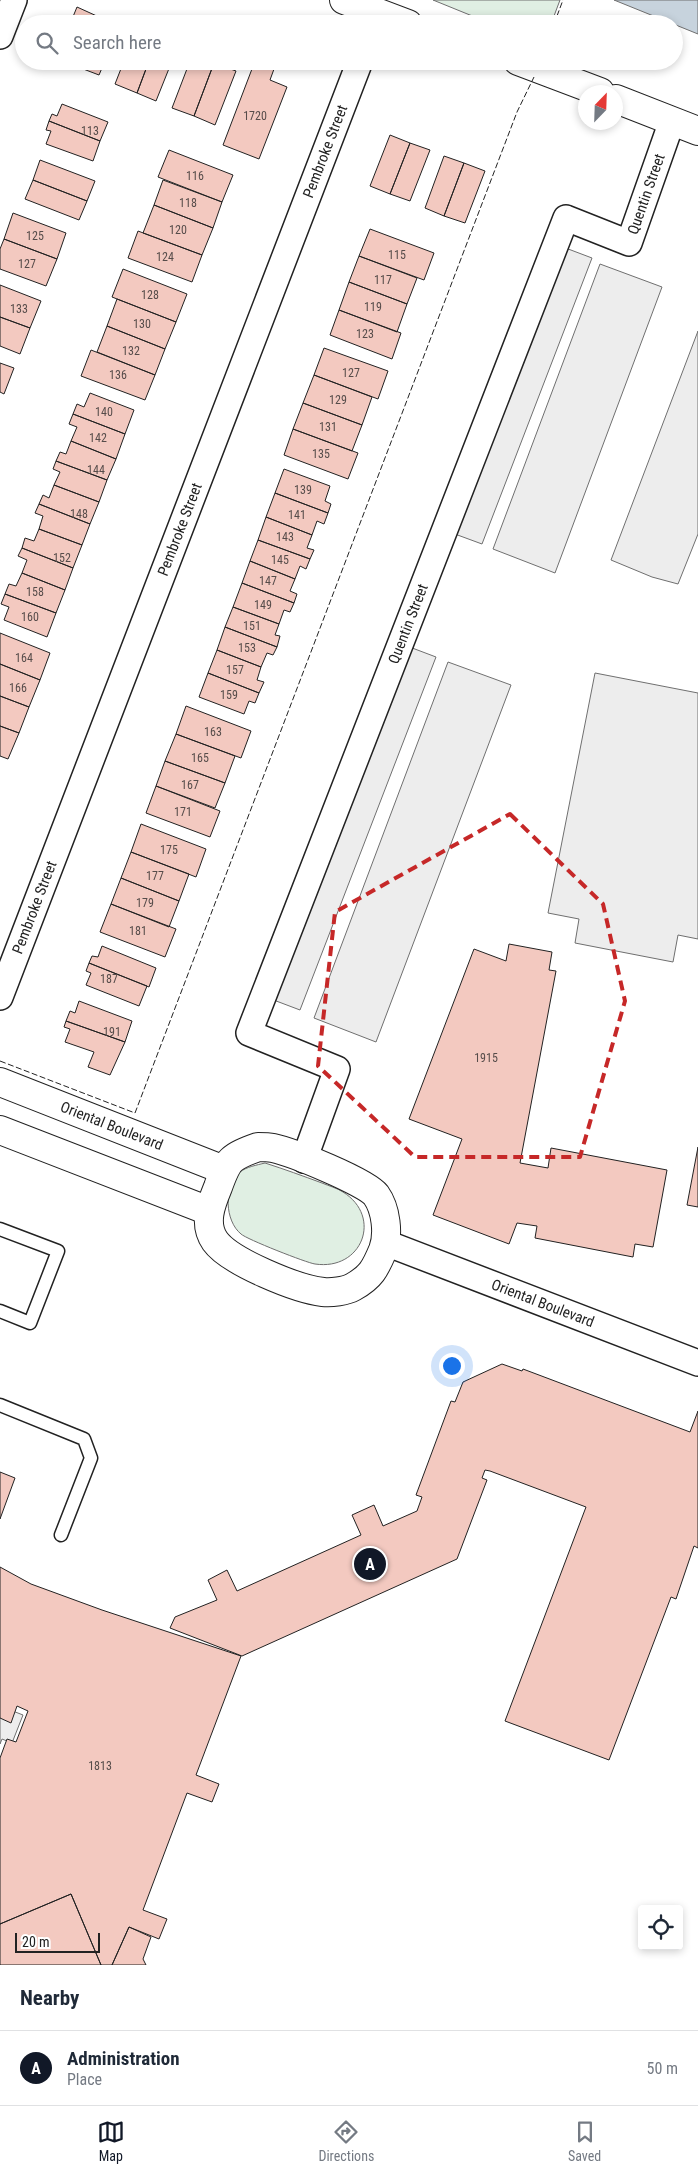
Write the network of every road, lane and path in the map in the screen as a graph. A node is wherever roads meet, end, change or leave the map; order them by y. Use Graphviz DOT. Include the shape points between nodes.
graph roads {
  1 [pos="14,0"];
  2 [pos="344,0"];
  3 [pos="369,15"];
  4 [pos="0,36"];
  5 [pos="357,70"];
  6 [pos="542,70"];
  7 [pos="581,85"];
  8 [pos="623,101"];
  9 [pos="672,121"];
  10 [pos="698,131"];
  11 [pos="0,997"];
  12 [pos="0,1082"];
  13 [pos="0,1130"];
  14 [pos="304,1160"];
  15 [pos="224,1170"];
  16 [pos="209,1211"];
  17 [pos="0,1228"];
  18 [pos="386,1243"];
  19 [pos="0,1311"];
  20 [pos="698,1363"];
  21 [pos="0,1405"];
  22 [pos="61,1535"];
  1 -- 4 [label="street"];
  2 -- 3 [label="street"];
  5 -- 11 [label="street, Pembroke Street"];
  6 -- 7 [label="street"];
  8 -- 9 [label="street"];
  9 -- 10 [label="street"];
  9 -- 14 [label="street, Quentin Street" via="629,242 566,218 249,1033 337,1068"];
  12 -- 15 [label="street, Oriental Boulevard"];
  13 -- 16 [label="street"];
  14 -- 15 [label="street" via="274,1148 258,1147 236,1155"];
  14 -- 18 [label="street" via="362,1184 376,1194 382,1208"];
  15 -- 16 [label="street"];
  16 -- 18 [label="street" via="209,1226 214,1240 239,1262 304,1288 324,1292 349,1289 367,1279"];
  17 -- 19 [label="lane" via="58,1251 30,1323"];
  18 -- 20 [label="street, Oriental Boulevard"];
  21 -- 22 [label="lane" via="84,1439 91,1458"];
}
